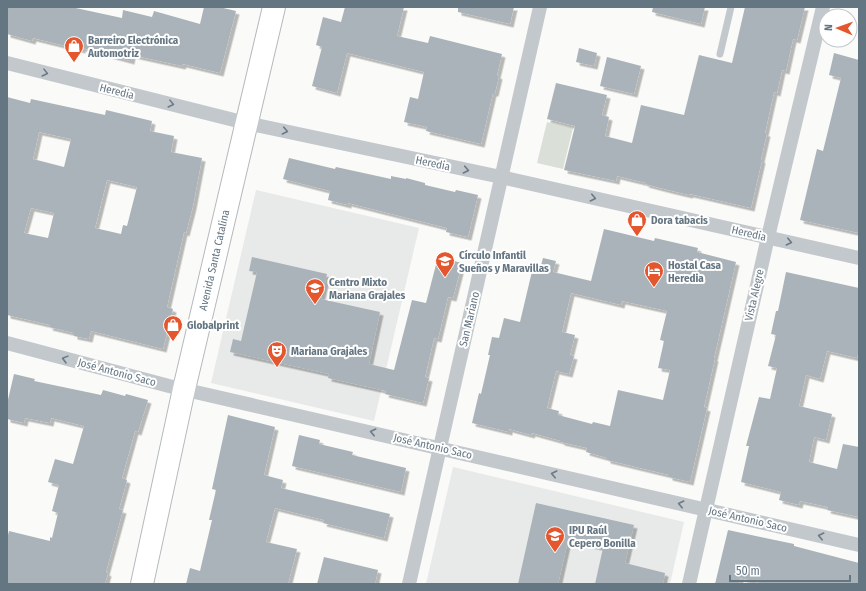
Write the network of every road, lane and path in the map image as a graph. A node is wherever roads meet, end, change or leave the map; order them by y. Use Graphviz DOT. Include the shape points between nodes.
graph roads {
  1 [pos="274,7"];
  2 [pos="540,7"];
  3 [pos="731,7"];
  4 [pos="823,7"];
  5 [pos="720,54"];
  6 [pos="7,63"];
  7 [pos="246,123"];
  8 [pos="501,177"];
  9 [pos="768,237"];
  10 [pos="859,258"];
  11 [pos="7,343"];
  12 [pos="184,389"];
  13 [pos="440,447"];
  14 [pos="706,510"];
  15 [pos="859,545"];
  16 [pos="142,584"];
  17 [pos="409,584"];
  18 [pos="689,584"];
  1 -- 7 [label="main road, Avenida Santa Catalina"];
  2 -- 8 [label="street, San Mariano"];
  3 -- 5 [label="lane"];
  4 -- 9 [label="street, Vista Alegre"];
  6 -- 7 [label="street, Heredia, one-way"];
  7 -- 8 [label="street, Heredia, one-way"];
  7 -- 12 [label="main road, Avenida Santa Catalina"];
  8 -- 9 [label="street, Heredia, one-way"];
  8 -- 13 [label="street, San Mariano"];
  9 -- 10 [label="street, Heredia, one-way"];
  9 -- 14 [label="street, Vista Alegre"];
  12 -- 11 [label="street, José Antonio Saco, one-way"];
  13 -- 12 [label="street, José Antonio Saco, one-way"];
  12 -- 16 [label="main road, Avenida Santa Catalina"];
  14 -- 13 [label="street, José Antonio Saco, one-way"];
  13 -- 17 [label="street, San Mariano"];
  15 -- 14 [label="street, José Antonio Saco, one-way"];
  14 -- 18 [label="street, Vista Alegre"];
}
